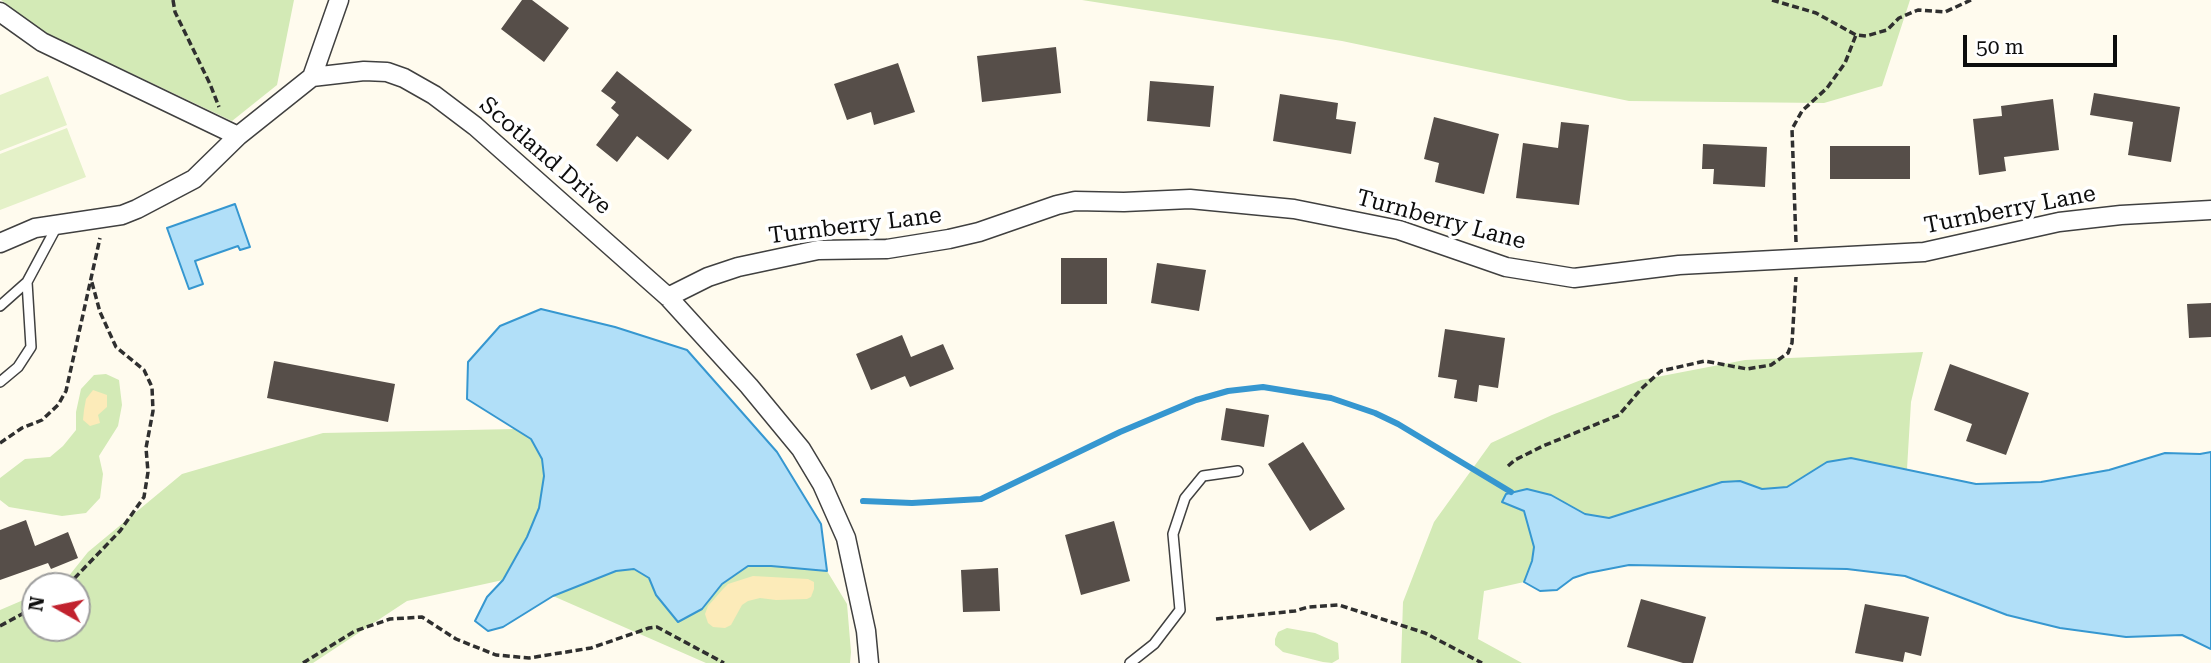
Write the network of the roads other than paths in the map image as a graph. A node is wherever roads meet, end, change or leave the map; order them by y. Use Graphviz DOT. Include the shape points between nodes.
graph roads {
  1 [pos="340,0"];
  2 [pos="0,12"];
  3 [pos="312,77"];
  4 [pos="232,133"];
  5 [pos="2211,210"];
  6 [pos="58,225"];
  7 [pos="0,243"];
  8 [pos="27,282"];
  9 [pos="668,297"];
  10 [pos="0,306"];
  11 [pos="0,382"];
  12 [pos="1238,471"];
  13 [pos="869,663"];
  14 [pos="1130,663"];
  1 -- 3 [label="street"];
  2 -- 4 [label="street" via="42,42"];
  3 -- 4 [label="street"];
  3 -- 9 [label="street, Scotland Drive" via="387,72 435,95"];
  4 -- 6 [label="street" via="194,179 122,215"];
  5 -- 9 [label="street, Turnberry Lane" via="2059,222 1924,252 1679,265 1574,278 1506,267 1399,230 1294,209 1190,199 1075,201 949,239 887,249 818,250 738,267"];
  6 -- 7 [label="street" via="35,228"];
  6 -- 8 [label="lane"];
  8 -- 10 [label="lane"];
  8 -- 11 [label="lane" via="31,347 18,367"];
  9 -- 13 [label="street, Scotland Drive" via="771,412 822,484 846,538"];
  12 -- 14 [label="lane" via="1203,476 1185,498 1173,534 1181,610 1154,645"];
}
